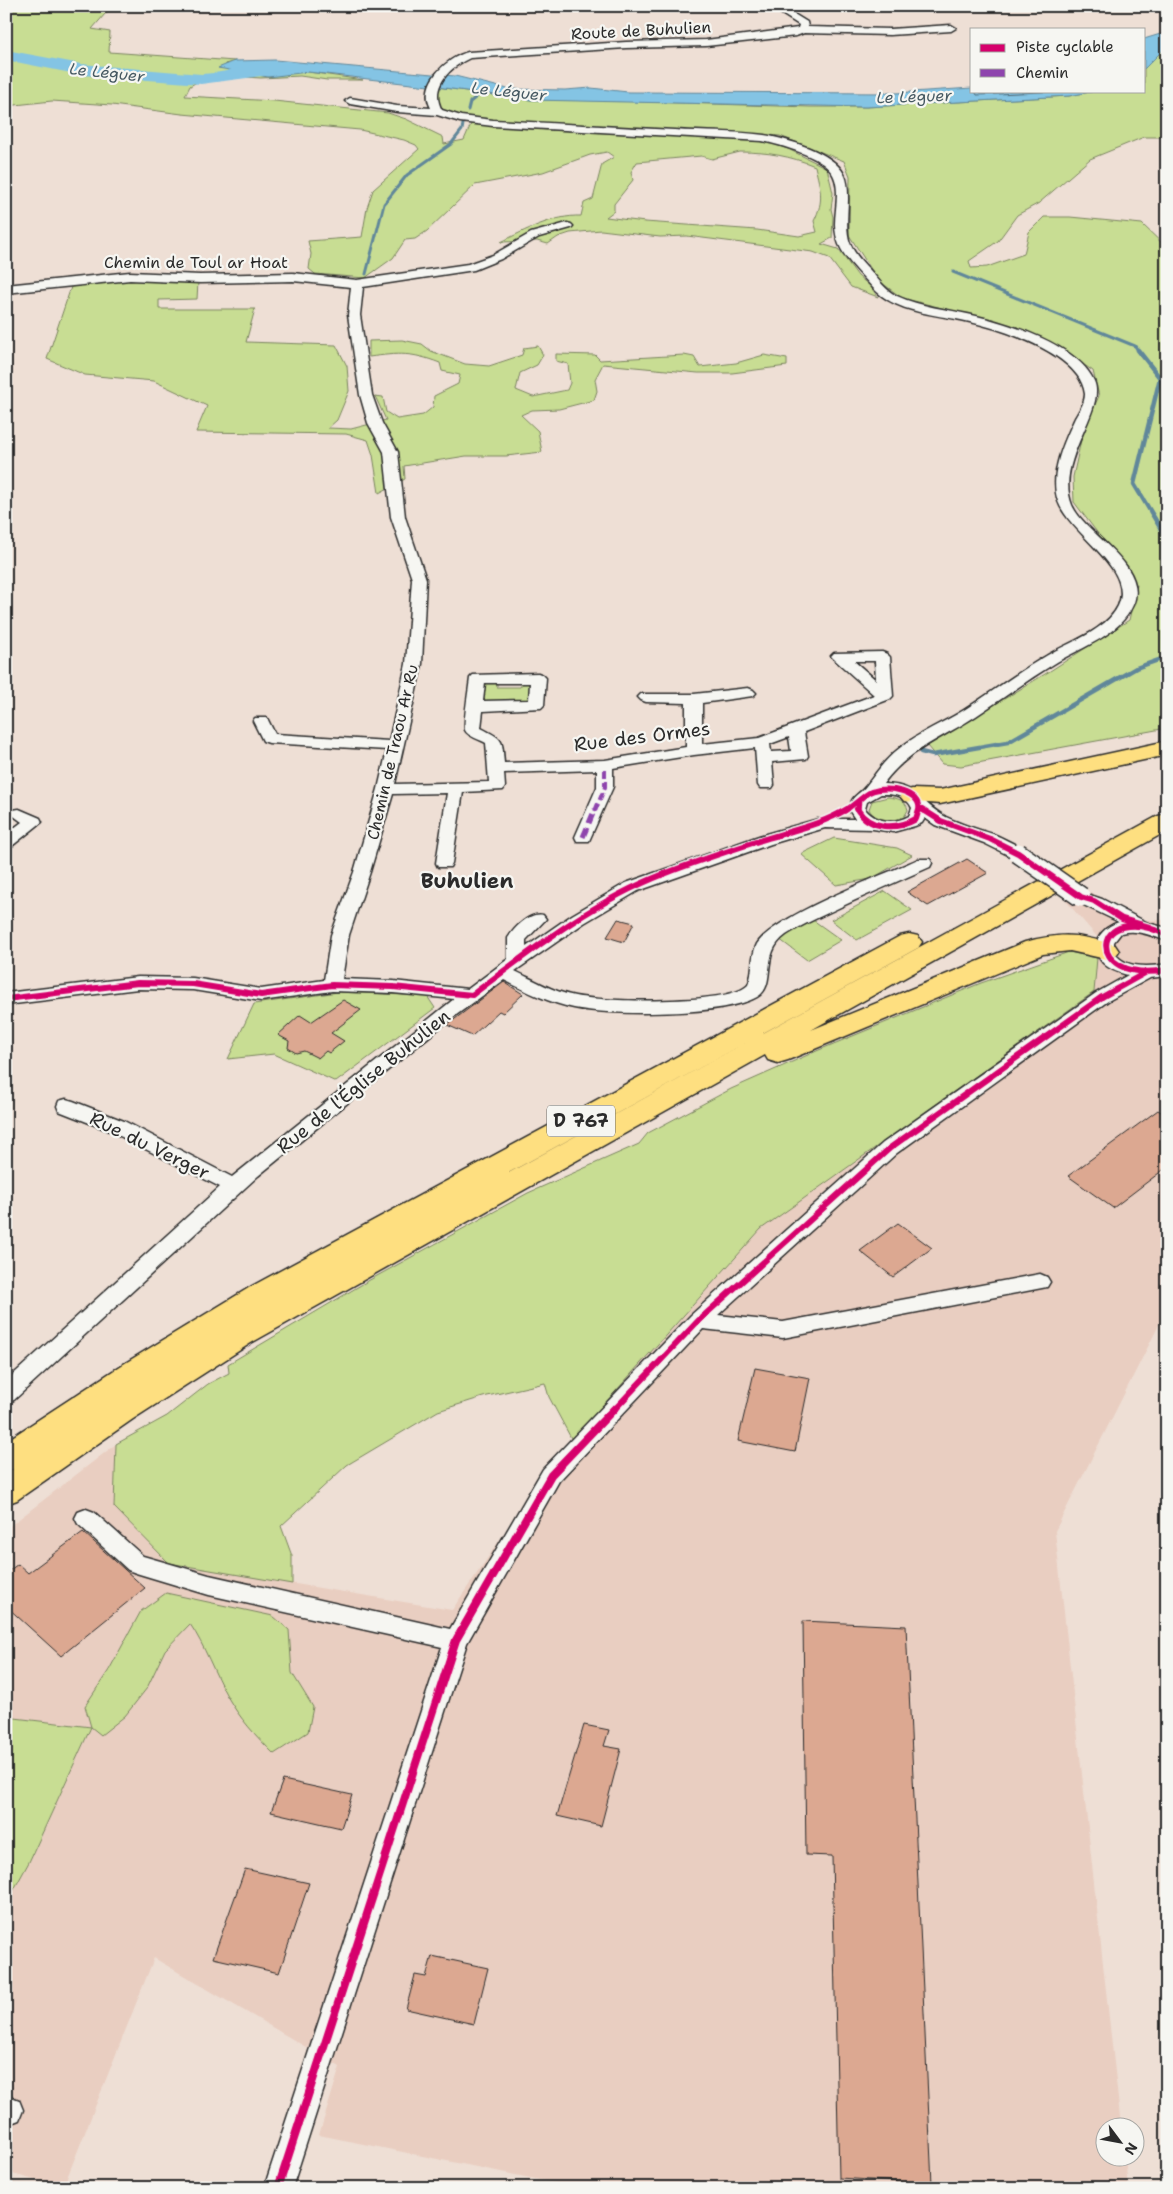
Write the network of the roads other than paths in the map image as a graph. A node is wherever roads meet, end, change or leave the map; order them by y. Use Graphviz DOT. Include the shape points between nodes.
graph roads {
  1 [pos="774,6"];
  2 [pos="951,28"];
  3 [pos="802,30"];
  4 [pos="350,101"];
  5 [pos="438,112"];
  6 [pos="567,226"];
  7 [pos="357,284"];
  8 [pos="6,289"];
  9 [pos="748,693"];
  10 [pos="646,696"];
  11 [pos="885,696"];
  12 [pos="694,699"];
  13 [pos="474,706"];
  14 [pos="261,721"];
  15 [pos="796,729"];
  16 [pos="396,746"];
  17 [pos="1167,748"];
  18 [pos="763,749"];
  19 [pos="694,750"];
  20 [pos="605,765"];
  21 [pos="890,766"];
  22 [pos="496,768"];
  23 [pos="766,785"];
  24 [pos="456,788"];
  25 [pos="386,789"];
  26 [pos="865,795"];
  27 [pos="911,799"];
  28 [pos="1167,802"];
  29 [pos="19,814"];
  30 [pos="1167,821"];
  31 [pos="824,823"];
  32 [pos="873,824"];
  33 [pos="903,826"];
  34 [pos="954,827"];
  35 [pos="583,837"];
  36 [pos="6,842"];
  37 [pos="444,863"];
  38 [pos="924,863"];
  39 [pos="1081,897"];
  40 [pos="537,920"];
  41 [pos="1161,930"];
  42 [pos="1110,950"];
  43 [pos="517,961"];
  44 [pos="503,972"];
  45 [pos="1159,972"];
  46 [pos="332,984"];
  47 [pos="472,995"];
  48 [pos="1102,997"];
  49 [pos="6,998"];
  50 [pos="659,1103"];
  51 [pos="66,1106"];
  52 [pos="234,1186"];
  53 [pos="1040,1282"];
  54 [pos="698,1321"];
  55 [pos="6,1394"];
  56 [pos="6,1458"];
  57 [pos="6,1491"];
  58 [pos="86,1518"];
  59 [pos="456,1640"];
  60 [pos="278,2188"];
  1 -- 3 [label="street" via="804,24"];
  2 -- 3 [label="street, Route de Buhulien" via="890,32"];
  3 -- 5 [label="street, Route de Buhulien" via="706,43 474,54 460,58 445,70 432,90 432,105"];
  4 -- 5 [label="street"];
  5 -- 21 [label="street" via="460,119 493,123 762,138 804,151 824,160 839,174 843,241 853,260 884,293 908,304 990,323 1057,352 1082,370 1091,397 1066,458 1062,489 1067,509 1102,547 1124,578 1128,592 1123,611 1091,637 909,748"];
  6 -- 7 [label="street, Chemin de Toul ar Hoat" via="535,235 497,257 470,267"];
  7 -- 8 [label="street, Chemin de Toul ar Hoat" via="293,277 200,279 130,276"];
  7 -- 16 [label="street, Chemin de Traou Ar Ru" via="354,315 366,395 391,452 398,517 419,579 414,664"];
  9 -- 12 [label="street"];
  10 -- 12 [label="street"];
  11 -- 15 [label="street, Rue des Ormes"];
  12 -- 19 [label="street"];
  13 -- 22 [label="street" via="473,730 494,741"];
  14 -- 16 [label="street" via="269,738"];
  15 -- 18 [label="street, Rue des Ormes"];
  15 -- 18 [label="street" via="800,756"];
  16 -- 25 [label="street, Chemin de Traou Ar Ru"];
  17 -- 27 [label="highway" via="940,797"];
  18 -- 19 [label="street, Rue des Ormes"];
  18 -- 23 [label="street"];
  19 -- 20 [label="street, Rue des Ormes"];
  20 -- 22 [label="street, Rue des Ormes"];
  20 -- 35 [label="street" via="605,787"];
  21 -- 26 [label="street"];
  21 -- 27 [label="street" via="892,781"];
  22 -- 24 [label="street" via="497,787"];
  24 -- 25 [label="street"];
  24 -- 37 [label="street"];
  25 -- 46 [label="street, Chemin de Traou Ar Ru" via="340,935"];
  26 -- 27 [label="street" via="891,789"];
  26 -- 31 [label="street, Rue de l'Église Buhulien"];
  26 -- 32 [label="street" via="857,810"];
  27 -- 33 [label="street" via="916,819"];
  27 -- 34 [label="street"];
  28 -- 56 [label="highway, D 767" via="263,1294 168,1350"];
  29 -- 36 [label="street" via="34,822"];
  30 -- 50 [label="highway, D 767"];
  31 -- 32 [label="street, Rue de l'Église Buhulien"];
  31 -- 43 [label="street, Rue de l'Église Buhulien" via="765,840 632,887"];
  32 -- 33 [label="street"];
  33 -- 34 [label="street"];
  34 -- 39 [label="street, bridge" via="1018,853"];
  38 -- 44 [label="street" via="779,932 762,950 759,984 753,991 736,997 629,1008 600,1006 556,996"];
  39 -- 41 [label="street" via="1094,901 1122,919"];
  39 -- 42 [label="street" via="1099,920"];
  40 -- 43 [label="street" via="517,938"];
  41 -- 42 [label="street" via="1125,927 1115,930"];
  42 -- 45 [label="street" via="1130,970"];
  42 -- 48 [label="street"];
  42 -- 50 [label="highway, D 767" via="1069,941 1034,948"];
  43 -- 44 [label="street, Rue de l'Église Buhulien"];
  44 -- 47 [label="street, Rue de l'Église Buhulien"];
  45 -- 48 [label="street"];
  46 -- 47 [label="street"];
  46 -- 49 [label="street" via="261,995 193,984 138,983"];
  47 -- 52 [label="street, Rue de l'Église Buhulien" via="369,1074"];
  48 -- 54 [label="street" via="890,1148"];
  50 -- 57 [label="highway, D 767" via="240,1335 84,1434"];
  51 -- 52 [label="street, Rue du Verger" via="117,1126"];
  52 -- 55 [label="street, Rue de l'Église Buhulien"];
  53 -- 54 [label="street" via="783,1330"];
  54 -- 59 [label="street" via="552,1476"];
  58 -- 59 [label="street" via="136,1563 209,1585"];
  59 -- 60 [label="street"];
}
